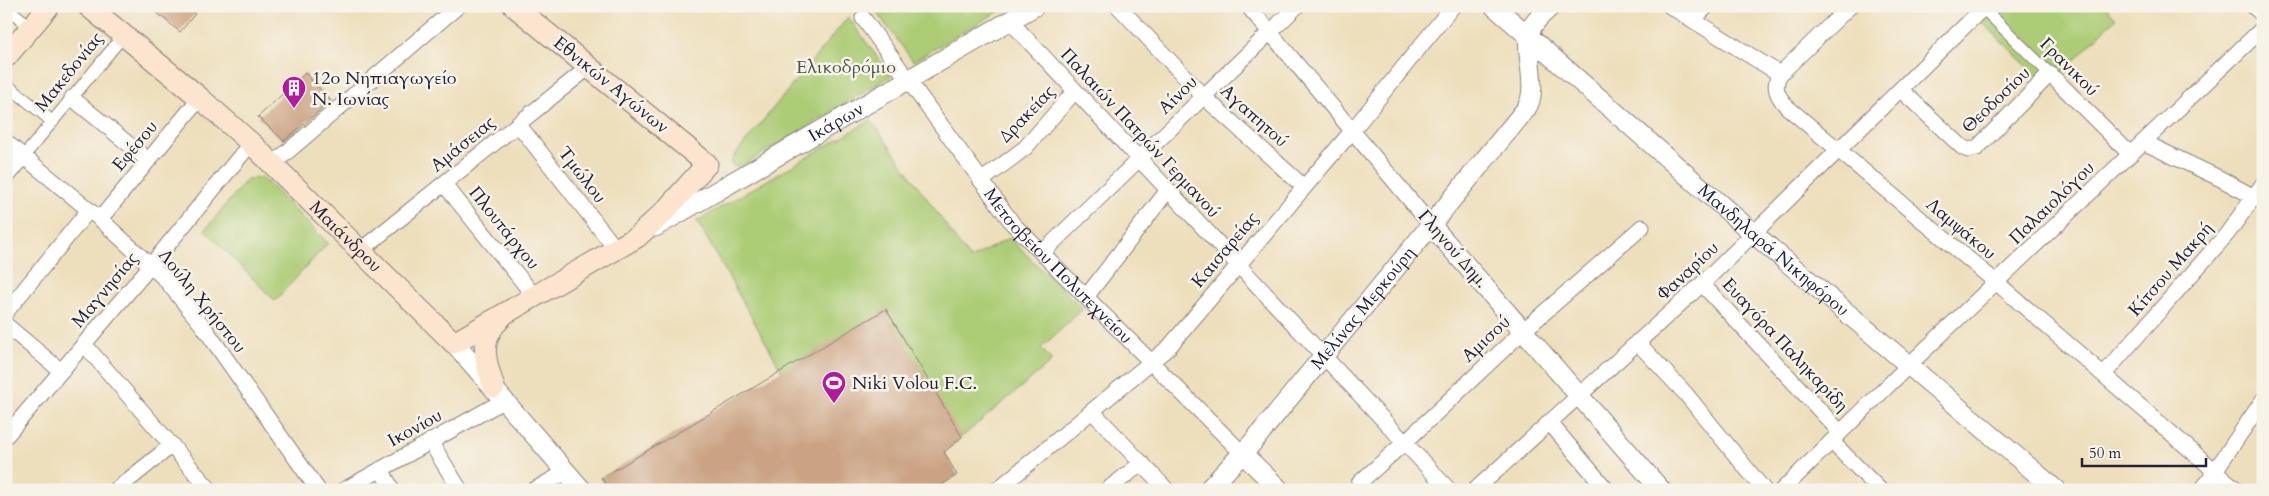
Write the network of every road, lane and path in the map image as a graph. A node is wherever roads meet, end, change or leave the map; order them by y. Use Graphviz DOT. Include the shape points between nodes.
graph roads {
  1 [pos="49,6"];
  2 [pos="88,6"];
  3 [pos="458,6"];
  4 [pos="514,6"];
  5 [pos="1035,6"];
  6 [pos="1118,6"];
  7 [pos="1248,6"];
  8 [pos="1297,6"];
  9 [pos="1453,6"];
  10 [pos="1494,6"];
  11 [pos="1551,6"];
  12 [pos="1670,6"];
  13 [pos="1707,6"];
  14 [pos="1850,6"];
  15 [pos="2253,6"];
  16 [pos="6,7"];
  17 [pos="1982,7"];
  18 [pos="2263,15"];
  19 [pos="863,18"];
  20 [pos="1692,20"];
  21 [pos="1010,21"];
  22 [pos="31,27"];
  23 [pos="2263,28"];
  24 [pos="1270,32"];
  25 [pos="123,36"];
  26 [pos="1530,39"];
  27 [pos="6,57"];
  28 [pos="589,67"];
  29 [pos="1780,74"];
  30 [pos="2052,77"];
  31 [pos="909,80"];
  32 [pos="6,84"];
  33 [pos="1901,90"];
  34 [pos="1075,91"];
  35 [pos="1204,96"];
  36 [pos="72,98"];
  37 [pos="200,98"];
  38 [pos="53,122"];
  39 [pos="518,124"];
  40 [pos="1352,131"];
  41 [pos="6,142"];
  42 [pos="2143,142"];
  43 [pos="250,143"];
  44 [pos="1838,152"];
  45 [pos="2130,154"];
  46 [pos="24,156"];
  47 [pos="148,160"];
  48 [pos="1139,160"];
  49 [pos="273,164"];
  50 [pos="707,164"];
  51 [pos="6,178"];
  52 [pos="981,181"];
  53 [pos="444,184"];
  54 [pos="1304,187"];
  55 [pos="1168,190"];
  56 [pos="2260,194"];
  57 [pos="94,214"];
  58 [pos="1431,225"];
  59 [pos="1642,226"];
  60 [pos="1754,234"];
  61 [pos="637,237"];
  62 [pos="616,249"];
  63 [pos="361,250"];
  64 [pos="1042,253"];
  65 [pos="152,264"];
  66 [pos="1238,264"];
  67 [pos="1997,283"];
  68 [pos="1702,284"];
  69 [pos="1086,296"];
  70 [pos="534,297"];
  71 [pos="6,312"];
  72 [pos="507,313"];
  73 [pos="6,325"];
  74 [pos="1523,331"];
  75 [pos="1637,342"];
  76 [pos="454,343"];
  77 [pos="84,344"];
  78 [pos="1323,355"];
  79 [pos="1152,362"];
  80 [pos="1909,365"];
  81 [pos="61,371"];
  82 [pos="2104,374"];
  83 [pos="499,393"];
  84 [pos="1578,396"];
  85 [pos="2263,400"];
  86 [pos="1092,411"];
  87 [pos="1549,422"];
  88 [pos="6,436"];
  89 [pos="1836,437"];
  90 [pos="430,441"];
  91 [pos="1404,443"];
  92 [pos="172,445"];
  93 [pos="1242,453"];
  94 [pos="1142,463"];
  95 [pos="380,470"];
  96 [pos="2215,470"];
  97 [pos="566,472"];
  98 [pos="1359,483"];
  99 [pos="116,490"];
  100 [pos="210,490"];
  101 [pos="318,490"];
  102 [pos="344,490"];
  103 [pos="392,490"];
  104 [pos="460,490"];
  105 [pos="534,490"];
  106 [pos="582,490"];
  107 [pos="998,490"];
  108 [pos="1107,490"];
  109 [pos="1167,490"];
  110 [pos="1208,490"];
  111 [pos="1280,490"];
  112 [pos="1449,490"];
  113 [pos="1475,490"];
  114 [pos="1607,490"];
  115 [pos="1661,490"];
  116 [pos="1764,490"];
  117 [pos="1782,490"];
  118 [pos="1880,490"];
  119 [pos="2056,490"];
  120 [pos="2202,490"];
  121 [pos="2237,490"];
  1 -- 22 [label="main road"];
  2 -- 25 [label="main road, Μαιάνδρου"];
  3 -- 49 [label="street"];
  4 -- 28 [label="main road, Εθνικών Αγώνων"];
  5 -- 21 [label="street, Ικάρων"];
  6 -- 35 [label="street, Αγαπητού"];
  7 -- 24 [label="street, Γληνού Δημ."];
  8 -- 24 [label="street, Αίνου"];
  9 -- 40 [label="street, Καισαρείας"];
  10 -- 26 [label="street, Μανδηλαρά Νικηφόρου"];
  11 -- 26 [label="street" via="1533,25"];
  12 -- 20 [label="street"];
  13 -- 20 [label="street"];
  14 -- 29 [label="street"];
  15 -- 18 [label="street"];
  16 -- 22 [label="street"];
  17 -- 30 [label="street, Γρανικού"];
  17 -- 33 [label="street, Φαναρίου"];
  19 -- 31 [label="street, Μετσοβείου Πολυτεχνείου"];
  20 -- 29 [label="street"];
  21 -- 31 [label="street, Ικάρων"];
  21 -- 34 [label="street, Παλαιών Πατρών Γερμανού"];
  22 -- 27 [label="main road"];
  23 -- 42 [label="street, Παλαιολόγου"];
  24 -- 35 [label="street, Αίνου"];
  24 -- 40 [label="street, Γληνού Δημ."];
  25 -- 36 [label="street, Μακεδονίας"];
  25 -- 37 [label="main road, Μαιάνδρου"];
  26 -- 58 [label="street, Μελίνας Μερκούρη" via="1530,104"];
  26 -- 60 [label="street, Μανδηλαρά Νικηφόρου"];
  28 -- 39 [label="street, Αμάσειας"];
  28 -- 50 [label="main road, Εθνικών Αγώνων"];
  29 -- 44 [label="street, Λαμψάκου" via="1775,83 1780,100"];
  30 -- 33 [label="street, Θεοδοσίου" via="1977,148 1968,150"];
  30 -- 45 [label="street, Γρανικού"];
  31 -- 52 [label="street, Μετσοβείου Πολυτεχνείου"];
  31 -- 61 [label="street, Ικάρων"];
  32 -- 38 [label="street"];
  33 -- 44 [label="street, Φαναρίου"];
  34 -- 48 [label="street, Παλαιών Πατρών Γερμανού"];
  34 -- 52 [label="street, Δρακείας" via="1025,148"];
  35 -- 48 [label="street, Αίνου"];
  35 -- 54 [label="street, Αγαπητού"];
  36 -- 38 [label="street, Μακεδονίας"];
  36 -- 47 [label="street"];
  37 -- 43 [label="main road, Μαιάνδρου"];
  37 -- 47 [label="street, Εφέσου"];
  38 -- 46 [label="street, Μακεδονίας"];
  39 -- 53 [label="street, Αμάσειας"];
  39 -- 62 [label="street, Τμώλου"];
  40 -- 54 [label="street, Καισαρείας"];
  40 -- 58 [label="street, Γληνού Δημ."];
  41 -- 46 [label="street, Λούλη Χρήστου"];
  42 -- 45 [label="street, Παλαιολόγου"];
  42 -- 56 [label="street"];
  43 -- 49 [label="main road, Μαιάνδρου"];
  43 -- 65 [label="street, Μαγνησίας"];
  44 -- 60 [label="street, Φαναρίου"];
  44 -- 67 [label="street, Λαμψάκου"];
  45 -- 67 [label="street, Παλαιολόγου"];
  46 -- 51 [label="street, Μακεδονίας"];
  46 -- 57 [label="street, Λούλη Χρήστου"];
  47 -- 57 [label="street, Εφέσου"];
  48 -- 55 [label="street, Παλαιών Πατρών Γερμανού"];
  48 -- 64 [label="street, Αίνου"];
  49 -- 63 [label="main road, Μαιάνδρου"];
  50 -- 61 [label="main road, Ικάρων"];
  52 -- 64 [label="street, Μετσοβείου Πολυτεχνείου" via="1013,224"];
  53 -- 63 [label="street, Αμάσειας"];
  53 -- 70 [label="street, Πλουτάρχου"];
  54 -- 66 [label="street, Καισαρείας"];
  55 -- 66 [label="street, Παλαιών Πατρών Γερμανού"];
  55 -- 69 [label="street"];
  56 -- 82 [label="street, Κίτσου Μακρή"];
  57 -- 65 [label="street, Λούλη Χρήστου"];
  57 -- 71 [label="street, Εφέσου"];
  58 -- 74 [label="street, Γληνού Δημ."];
  58 -- 78 [label="street, Μελίνας Μερκούρη"];
  59 -- 74 [label="street, Αμισού"];
  60 -- 68 [label="street, Φαναρίου"];
  60 -- 80 [label="street, Μανδηλαρά Νικηφόρου"];
  61 -- 62 [label="main road, Ικάρων"];
  62 -- 70 [label="main road, Ικάρων"];
  63 -- 76 [label="main road, Μαιάνδρου"];
  64 -- 69 [label="street, Μετσοβείου Πολυτεχνείου"];
  65 -- 77 [label="street, Μαγνησίας"];
  65 -- 101 [label="street, Λούλη Χρήστου" via="203,326"];
  66 -- 78 [label="street, Παλαιών Πατρών Γερμανού"];
  66 -- 79 [label="street, Καισαρείας"];
  67 -- 80 [label="street, Παλαιολόγου"];
  67 -- 82 [label="street, Λαμψάκου"];
  68 -- 75 [label="street, Φαναρίου"];
  68 -- 89 [label="street, Ευαγόρα Παληκαρίδη"];
  69 -- 79 [label="street, Μετσοβείου Πολυτεχνείου"];
  70 -- 72 [label="main road, Ικάρων"];
  72 -- 76 [label="main road, Ικάρων"];
  72 -- 83 [label="main road" via="492,326 486,341 485,355"];
  73 -- 81 [label="street"];
  74 -- 84 [label="street, Γληνού Δημ."];
  74 -- 91 [label="street, Αμισού"];
  75 -- 84 [label="street, Φαναρίου"];
  75 -- 116 [label="street" via="1685,393"];
  76 -- 83 [label="street, Μαιάνδρου"];
  77 -- 81 [label="street, Μαγνησίας"];
  77 -- 92 [label="street"];
  78 -- 91 [label="street, Παλαιών Πατρών Γερμανού"];
  78 -- 93 [label="street, Μελίνας Μερκούρη"];
  79 -- 86 [label="street, Καισαρείας"];
  79 -- 93 [label="street, Μετσοβείου Πολυτεχνείου"];
  80 -- 89 [label="street, Παλαιολόγου"];
  80 -- 119 [label="street, Μανδηλαρά Νικηφόρου"];
  81 -- 88 [label="street, Μαγνησίας"];
  82 -- 96 [label="street, Λαμψάκου"];
  83 -- 90 [label="street, Ικονίου"];
  83 -- 97 [label="street, Μαιάνδρου"];
  84 -- 87 [label="street, Φαναρίου"];
  84 -- 115 [label="street, Γληνού Δημ."];
  85 -- 96 [label="street"];
  86 -- 94 [label="street"];
  86 -- 107 [label="street, Καισαρείας"];
  87 -- 113 [label="street, Φαναρίου"];
  87 -- 114 [label="street"];
  89 -- 117 [label="street, Παλαιολόγου"];
  89 -- 118 [label="street, Ευαγόρα Παληκαρίδη"];
  90 -- 95 [label="street, Ικονίου"];
  90 -- 104 [label="street"];
  91 -- 98 [label="street, Αμισού"];
  91 -- 112 [label="street, Παλαιών Πατρών Γερμανού"];
  92 -- 99 [label="street"];
  92 -- 100 [label="street"];
  93 -- 110 [label="street, Μελίνας Μερκούρη"];
  93 -- 111 [label="street, Μετσοβείου Πολυτεχνείου"];
  94 -- 108 [label="street"];
  94 -- 109 [label="street"];
  95 -- 102 [label="street, Ικονίου"];
  95 -- 103 [label="street"];
  96 -- 120 [label="street"];
  96 -- 121 [label="street, Λαμψάκου"];
  97 -- 105 [label="street"];
  97 -- 106 [label="street, Μαιάνδρου"];
}
